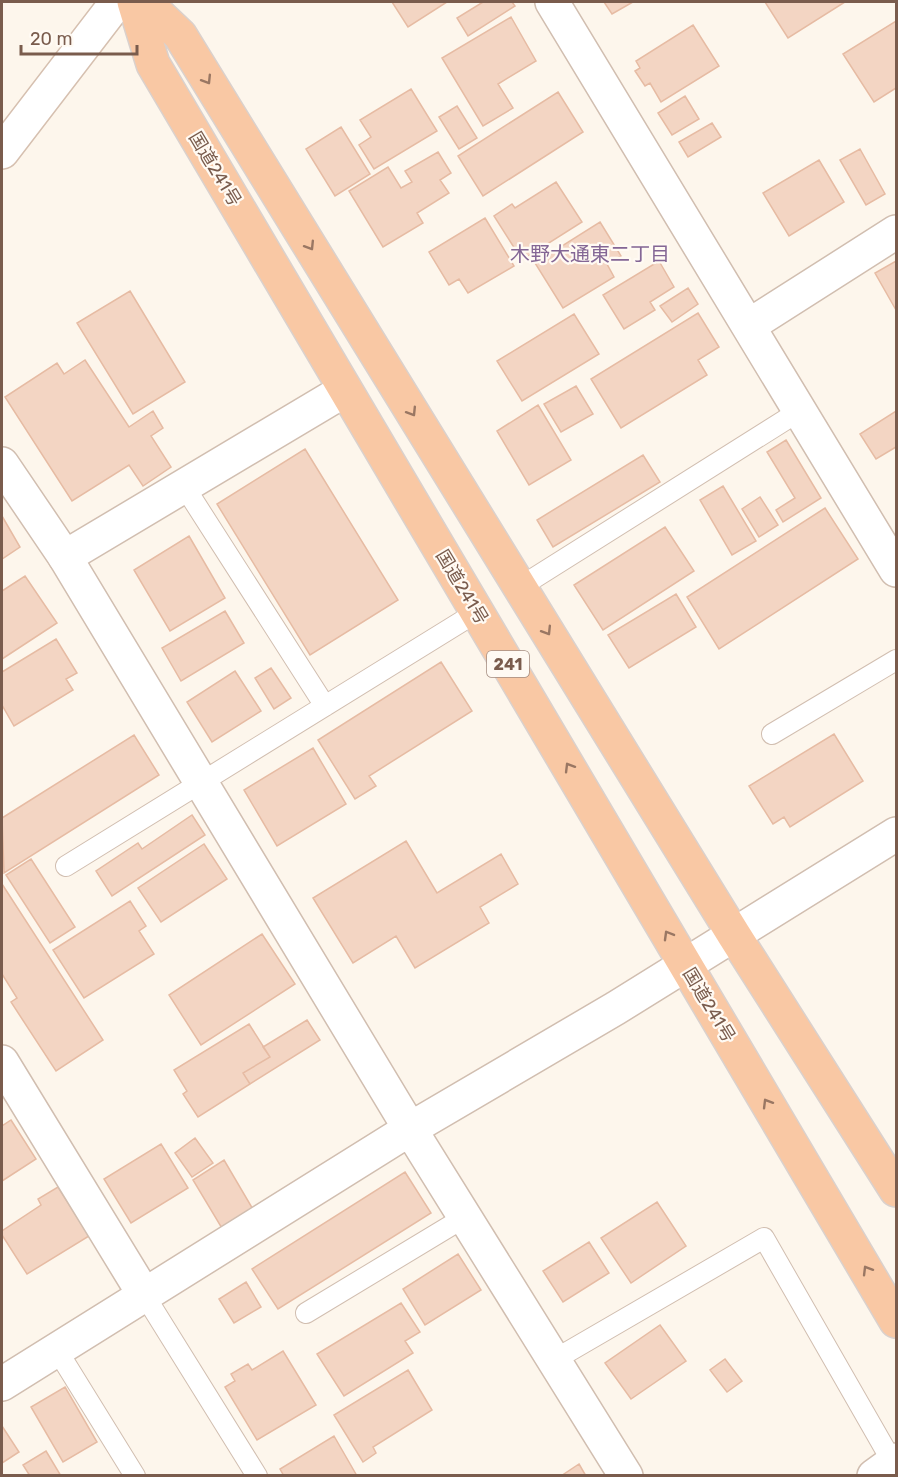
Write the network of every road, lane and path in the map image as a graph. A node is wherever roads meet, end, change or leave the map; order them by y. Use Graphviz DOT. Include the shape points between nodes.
graph roads {
  1 [pos="117,2"];
  2 [pos="134,2"];
  3 [pos="145,2"];
  4 [pos="552,2"];
  5 [pos="2,152"];
  6 [pos="897,232"];
  7 [pos="750,325"];
  8 [pos="345,390"];
  9 [pos="801,410"];
  10 [pos="2,464"];
  11 [pos="184,486"];
  12 [pos="65,557"];
  13 [pos="897,570"];
  14 [pos="520,587"];
  15 [pos="477,612"];
  16 [pos="897,660"];
  17 [pos="325,706"];
  18 [pos="772,734"];
  19 [pos="201,781"];
  20 [pos="897,834"];
  21 [pos="66,866"];
  22 [pos="734,935"];
  23 [pos="685,966"];
  24 [pos="2,1062"];
  25 [pos="410,1129"];
  26 [pos="897,1190"];
  27 [pos="465,1216"];
  28 [pos="145,1296"];
  29 [pos="306,1313"];
  30 [pos="897,1321"];
  31 [pos="57,1350"];
  32 [pos="554,1360"];
  33 [pos="2,1384"];
  34 [pos="888,1466"];
  35 [pos="135,1476"];
  36 [pos="257,1476"];
  37 [pos="626,1476"];
  1 -- 5 [label="street"];
  2 -- 8 [label="highway, 国道241号 / 241" via="153,64"];
  3 -- 14 [label="highway, 241, one-way" via="180,35"];
  4 -- 7 [label="street"];
  6 -- 7 [label="street"];
  7 -- 9 [label="street"];
  8 -- 11 [label="street"];
  8 -- 15 [label="highway, 国道241号 / 241"];
  9 -- 13 [label="street"];
  9 -- 14 [label="lane"];
  10 -- 12 [label="street"];
  11 -- 12 [label="street"];
  11 -- 17 [label="lane"];
  12 -- 19 [label="street"];
  14 -- 22 [label="highway, 241, one-way"];
  15 -- 17 [label="lane"];
  23 -- 15 [label="highway, 国道241号 / 241, one-way"];
  16 -- 18 [label="lane"];
  17 -- 19 [label="lane"];
  19 -- 21 [label="lane"];
  19 -- 25 [label="street"];
  20 -- 22 [label="street"];
  22 -- 23 [label="street"];
  22 -- 26 [label="highway, 241"];
  23 -- 25 [label="street"];
  30 -- 23 [label="highway, 国道241号 / 241, one-way"];
  24 -- 28 [label="street"];
  25 -- 27 [label="street"];
  25 -- 28 [label="street"];
  27 -- 29 [label="lane"];
  27 -- 32 [label="street"];
  28 -- 31 [label="street"];
  28 -- 36 [label="lane"];
  31 -- 33 [label="street"];
  31 -- 35 [label="lane"];
  32 -- 34 [label="lane" via="764,1238"];
  32 -- 37 [label="street"];
}
